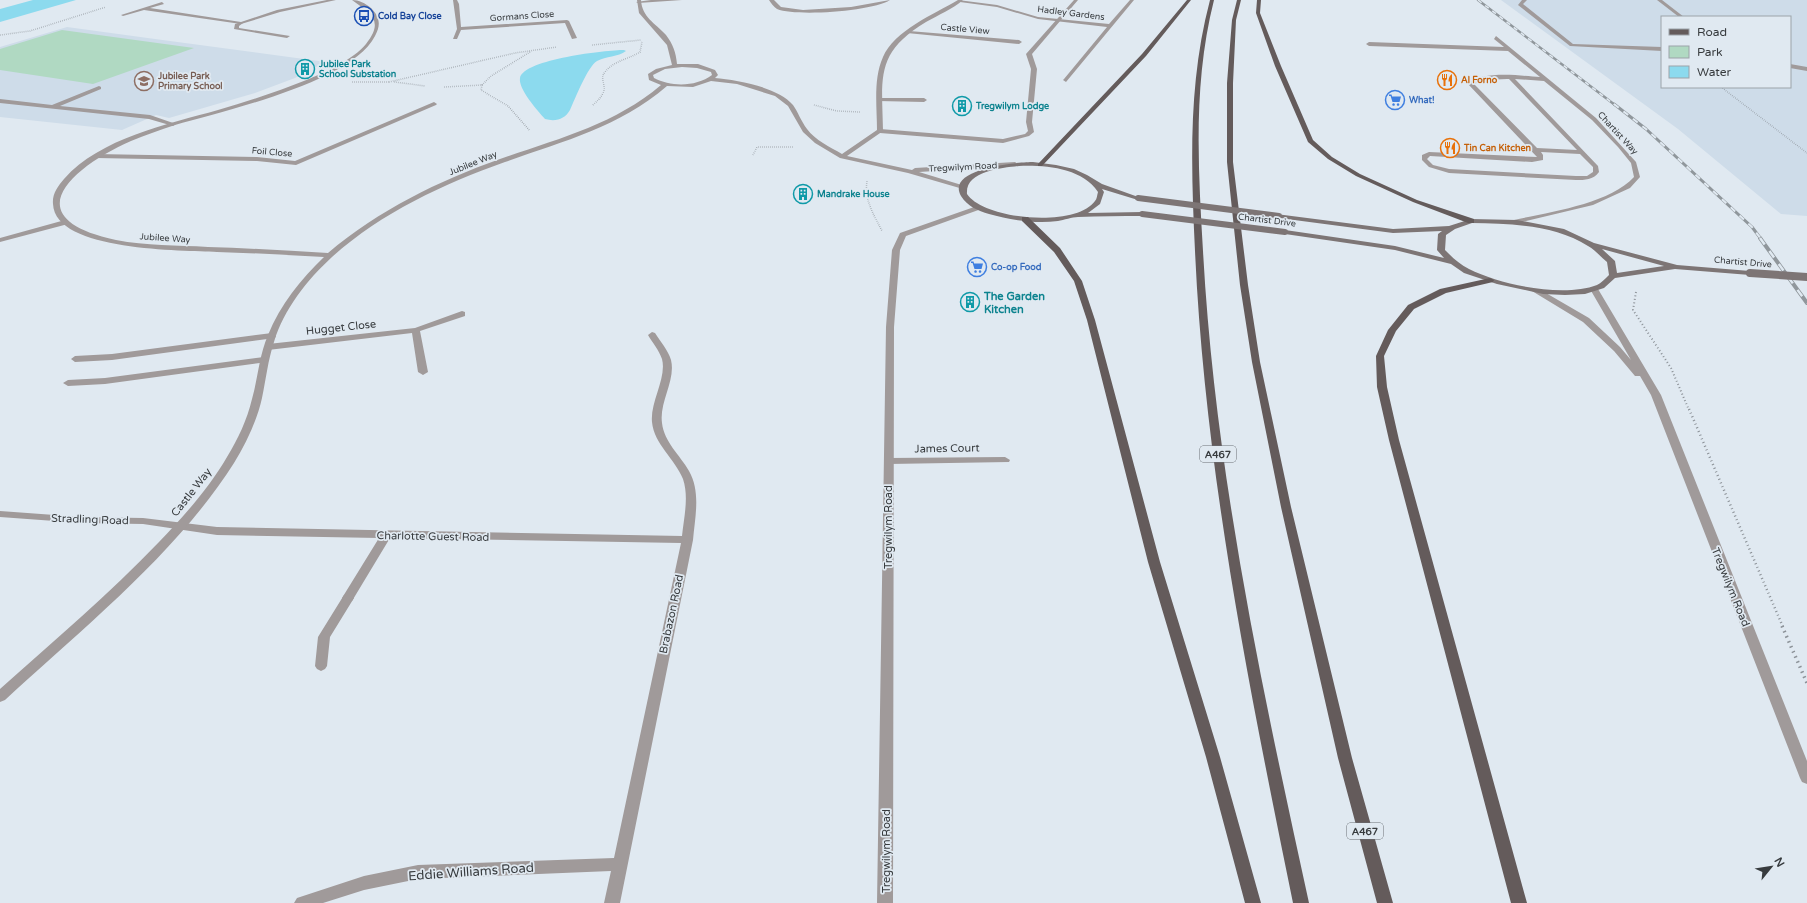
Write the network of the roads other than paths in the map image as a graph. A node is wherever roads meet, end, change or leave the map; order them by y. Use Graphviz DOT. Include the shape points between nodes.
graph roads {
  1 [pos="334,0"];
  2 [pos="354,0"];
  3 [pos="455,0"];
  4 [pos="680,0"];
  5 [pos="771,0"];
  6 [pos="888,0"];
  7 [pos="960,0"];
  8 [pos="1076,0"];
  9 [pos="1132,0"];
  10 [pos="1189,0"];
  11 [pos="1212,0"];
  12 [pos="1239,0"];
  13 [pos="1259,0"];
  14 [pos="1525,0"];
  15 [pos="1659,0"];
  16 [pos="639,1"];
  17 [pos="162,3"];
  18 [pos="862,6"];
  19 [pos="146,9"];
  20 [pos="872,12"];
  21 [pos="123,15"];
  22 [pos="1681,16"];
  23 [pos="240,23"];
  24 [pos="1056,23"];
  25 [pos="1043,24"];
  26 [pos="1111,26"];
  27 [pos="459,29"];
  28 [pos="909,32"];
  29 [pos="287,36"];
  30 [pos="455,38"];
  31 [pos="574,38"];
  32 [pos="1496,38"];
  33 [pos="1019,42"];
  34 [pos="1369,44"];
  35 [pos="1510,49"];
  36 [pos="1661,49"];
  37 [pos="675,66"];
  38 [pos="1791,66"];
  39 [pos="1807,69"];
  40 [pos="1511,78"];
  41 [pos="711,79"];
  42 [pos="1546,79"];
  43 [pos="1066,80"];
  44 [pos="665,85"];
  45 [pos="99,88"];
  46 [pos="880,100"];
  47 [pos="924,100"];
  48 [pos="0,101"];
  49 [pos="434,104"];
  50 [pos="52,107"];
  51 [pos="173,124"];
  52 [pos="880,131"];
  53 [pos="1536,150"];
  54 [pos="1581,152"];
  55 [pos="96,156"];
  56 [pos="842,156"];
  57 [pos="1017,164"];
  58 [pos="1040,164"];
  59 [pos="909,171"];
  60 [pos="1095,183"];
  61 [pos="963,187"];
  62 [pos="980,208"];
  63 [pos="1077,215"];
  64 [pos="1025,220"];
  65 [pos="65,222"];
  66 [pos="1471,222"];
  67 [pos="1517,222"];
  68 [pos="1448,228"];
  69 [pos="0,240"];
  70 [pos="1591,244"];
  71 [pos="330,255"];
  72 [pos="1453,262"];
  73 [pos="1677,267"];
  74 [pos="1614,276"];
  75 [pos="1807,277"];
  76 [pos="1490,280"];
  77 [pos="1594,289"];
  78 [pos="1536,291"];
  79 [pos="462,314"];
  80 [pos="416,330"];
  81 [pos="652,335"];
  82 [pos="272,336"];
  83 [pos="268,347"];
  84 [pos="75,359"];
  85 [pos="264,360"];
  86 [pos="423,372"];
  87 [pos="68,383"];
  88 [pos="1656,395"];
  89 [pos="1005,460"];
  90 [pos="888,461"];
  91 [pos="0,514"];
  92 [pos="180,526"];
  93 [pos="386,535"];
  94 [pos="687,540"];
  95 [pos="321,666"];
  96 [pos="0,697"];
  97 [pos="1807,778"];
  98 [pos="619,864"];
  99 [pos="302,903"];
  100 [pos="612,903"];
  101 [pos="885,903"];
  102 [pos="1253,903"];
  103 [pos="1301,903"];
  104 [pos="1385,903"];
  105 [pos="1519,903"];
  1 -- 23 [label="street" via="279,10"];
  2 -- 51 [label="street" via="368,8 378,24 374,37 352,58 325,74 288,89 243,105"];
  3 -- 27 [label="street" via="459,8"];
  4 -- 16 [label="street"];
  5 -- 18 [label="street" via="776,6 791,10"];
  6 -- 18 [label="street"];
  7 -- 24 [label="street, Hadley Gardens" via="997,6"];
  7 -- 28 [label="street"];
  8 -- 24 [label="street"];
  9 -- 26 [label="street, Hadley Gardens"];
  10 -- 58 [label="main road" via="1144,55"];
  11 -- 103 [label="main road, A467" via="1200,54 1194,134 1199,285 1208,381 1229,534 1270,759"];
  12 -- 104 [label="main road, A467" via="1234,20 1230,83 1230,162 1256,362 1286,508 1345,758"];
  13 -- 66 [label="main road" via="1258,13 1310,141 1330,158 1358,175 1415,201"];
  14 -- 36 [label="street" via="1520,4 1572,45"];
  15 -- 22 [label="street"];
  16 -- 37 [label="street" via="643,15 668,41"];
  17 -- 19 [label="street"];
  18 -- 20 [label="street"];
  19 -- 21 [label="street"];
  19 -- 23 [label="street"];
  23 -- 29 [label="street" via="236,28"];
  24 -- 25 [label="street"];
  24 -- 26 [label="street, Hadley Gardens"];
  24 -- 52 [label="street" via="1029,54 1034,69 1029,122 1031,132 1027,135 1003,141"];
  26 -- 43 [label="street, Hadley Gardens"];
  27 -- 30 [label="street"];
  27 -- 31 [label="street, Gormans Close" via="567,21"];
  28 -- 33 [label="street, Castle View"];
  28 -- 46 [label="street" via="890,50 884,62"];
  32 -- 35 [label="street, Chartist Way"];
  34 -- 35 [label="street"];
  35 -- 42 [label="street, Chartist Way"];
  37 -- 41 [label="street" via="708,68 713,71"];
  37 -- 44 [label="street" via="655,71 650,75 656,83"];
  38 -- 39 [label="street"];
  40 -- 42 [label="street"];
  40 -- 53 [label="street" via="1483,78 1472,84"];
  40 -- 53 [label="street" via="1596,167 1593,176 1576,178 1448,171 1431,166 1424,159 1424,156 1435,154 1541,159"];
  41 -- 44 [label="street" via="691,85"];
  41 -- 56 [label="street, Tregwilym Road" via="738,82 782,99 790,105 805,131 817,142"];
  42 -- 67 [label="street, Chartist Way" via="1594,119 1620,146 1634,163 1637,177 1628,187 1590,204"];
  44 -- 71 [label="street, Jubilee Way" via="645,102 609,121 480,169 418,197 370,225"];
  45 -- 50 [label="street"];
  46 -- 47 [label="street"];
  46 -- 52 [label="street"];
  48 -- 50 [label="street"];
  49 -- 55 [label="street, Foil Close" via="296,163 257,158"];
  50 -- 51 [label="street" via="150,117"];
  51 -- 55 [label="street"];
  52 -- 56 [label="street"];
  53 -- 54 [label="street"];
  55 -- 65 [label="street" via="64,182 56,196 56,210"];
  56 -- 59 [label="street, Tregwilym Road"];
  57 -- 58 [label="main road, Chartist Drive"];
  57 -- 59 [label="street, Tregwilym Road"];
  57 -- 61 [label="main road, Chartist Drive" via="976,174"];
  58 -- 60 [label="main road, Chartist Drive" via="1084,175"];
  59 -- 61 [label="street, Tregwilym Road"];
  60 -- 63 [label="main road, Chartist Drive" via="1101,192 1099,202"];
  60 -- 68 [label="main road, Chartist Drive, bridge" via="1138,198 1393,231"];
  61 -- 62 [label="main road, Chartist Drive" via="964,194 971,203"];
  62 -- 64 [label="main road, Chartist Drive"];
  62 -- 90 [label="street, Tregwilym Road" via="903,235 896,250 890,327"];
  63 -- 64 [label="main road, Chartist Drive"];
  63 -- 72 [label="main road, Chartist Drive, bridge" via="1142,214 1395,248"];
  64 -- 102 [label="main road" via="1058,250 1078,281 1091,320 1154,562"];
  65 -- 69 [label="street"];
  65 -- 71 [label="street, Jubilee Way" via="102,239 129,244"];
  66 -- 67 [label="main road, Chartist Drive"];
  66 -- 68 [label="main road, Chartist Drive"];
  67 -- 70 [label="main road, Chartist Drive" via="1561,231"];
  68 -- 72 [label="main road, Chartist Drive" via="1442,234 1441,250"];
  70 -- 73 [label="main road, Chartist Drive"];
  70 -- 74 [label="main road, Chartist Drive" via="1611,261"];
  71 -- 82 [label="street, Castle Way" via="294,297 279,319"];
  72 -- 76 [label="main road, Chartist Drive"];
  73 -- 74 [label="main road, Chartist Drive"];
  73 -- 75 [label="main road, Chartist Drive, bridge"];
  74 -- 77 [label="main road, Chartist Drive"];
  76 -- 78 [label="main road, Chartist Drive"];
  76 -- 105 [label="main road" via="1444,291 1411,307 1392,330 1380,356 1382,387 1394,440"];
  77 -- 78 [label="main road, Chartist Drive" via="1572,292"];
  77 -- 88 [label="street, Tregwilym Road"];
  78 -- 88 [label="street, Tregwilym Road" via="1586,320 1617,349"];
  79 -- 80 [label="street, Hugget Close"];
  80 -- 83 [label="street, Hugget Close"];
  80 -- 86 [label="street"];
  81 -- 94 [label="street, Brabazon Road" via="667,360 658,401 657,422 662,437 688,478 692,496"];
  82 -- 83 [label="street, Castle Way"];
  82 -- 84 [label="street" via="112,357"];
  83 -- 85 [label="street, Castle Way"];
  85 -- 87 [label="street" via="105,381"];
  85 -- 92 [label="street, Castle Way" via="256,402 246,430 229,463"];
  88 -- 97 [label="street, Tregwilym Road"];
  89 -- 90 [label="street, James Court"];
  90 -- 101 [label="street, Tregwilym Road"];
  91 -- 92 [label="street, Stradling Road" via="143,521"];
  92 -- 93 [label="street, Charlotte Guest Road" via="216,531"];
  92 -- 96 [label="street, Castle Way" via="120,587"];
  93 -- 94 [label="street, Charlotte Guest Road"];
  93 -- 95 [label="street" via="324,637"];
  94 -- 98 [label="street, Brabazon Road"];
  98 -- 99 [label="street, Eddie Williams Road" via="418,872 364,883"];
  98 -- 100 [label="street, Brabazon Road"];
}
